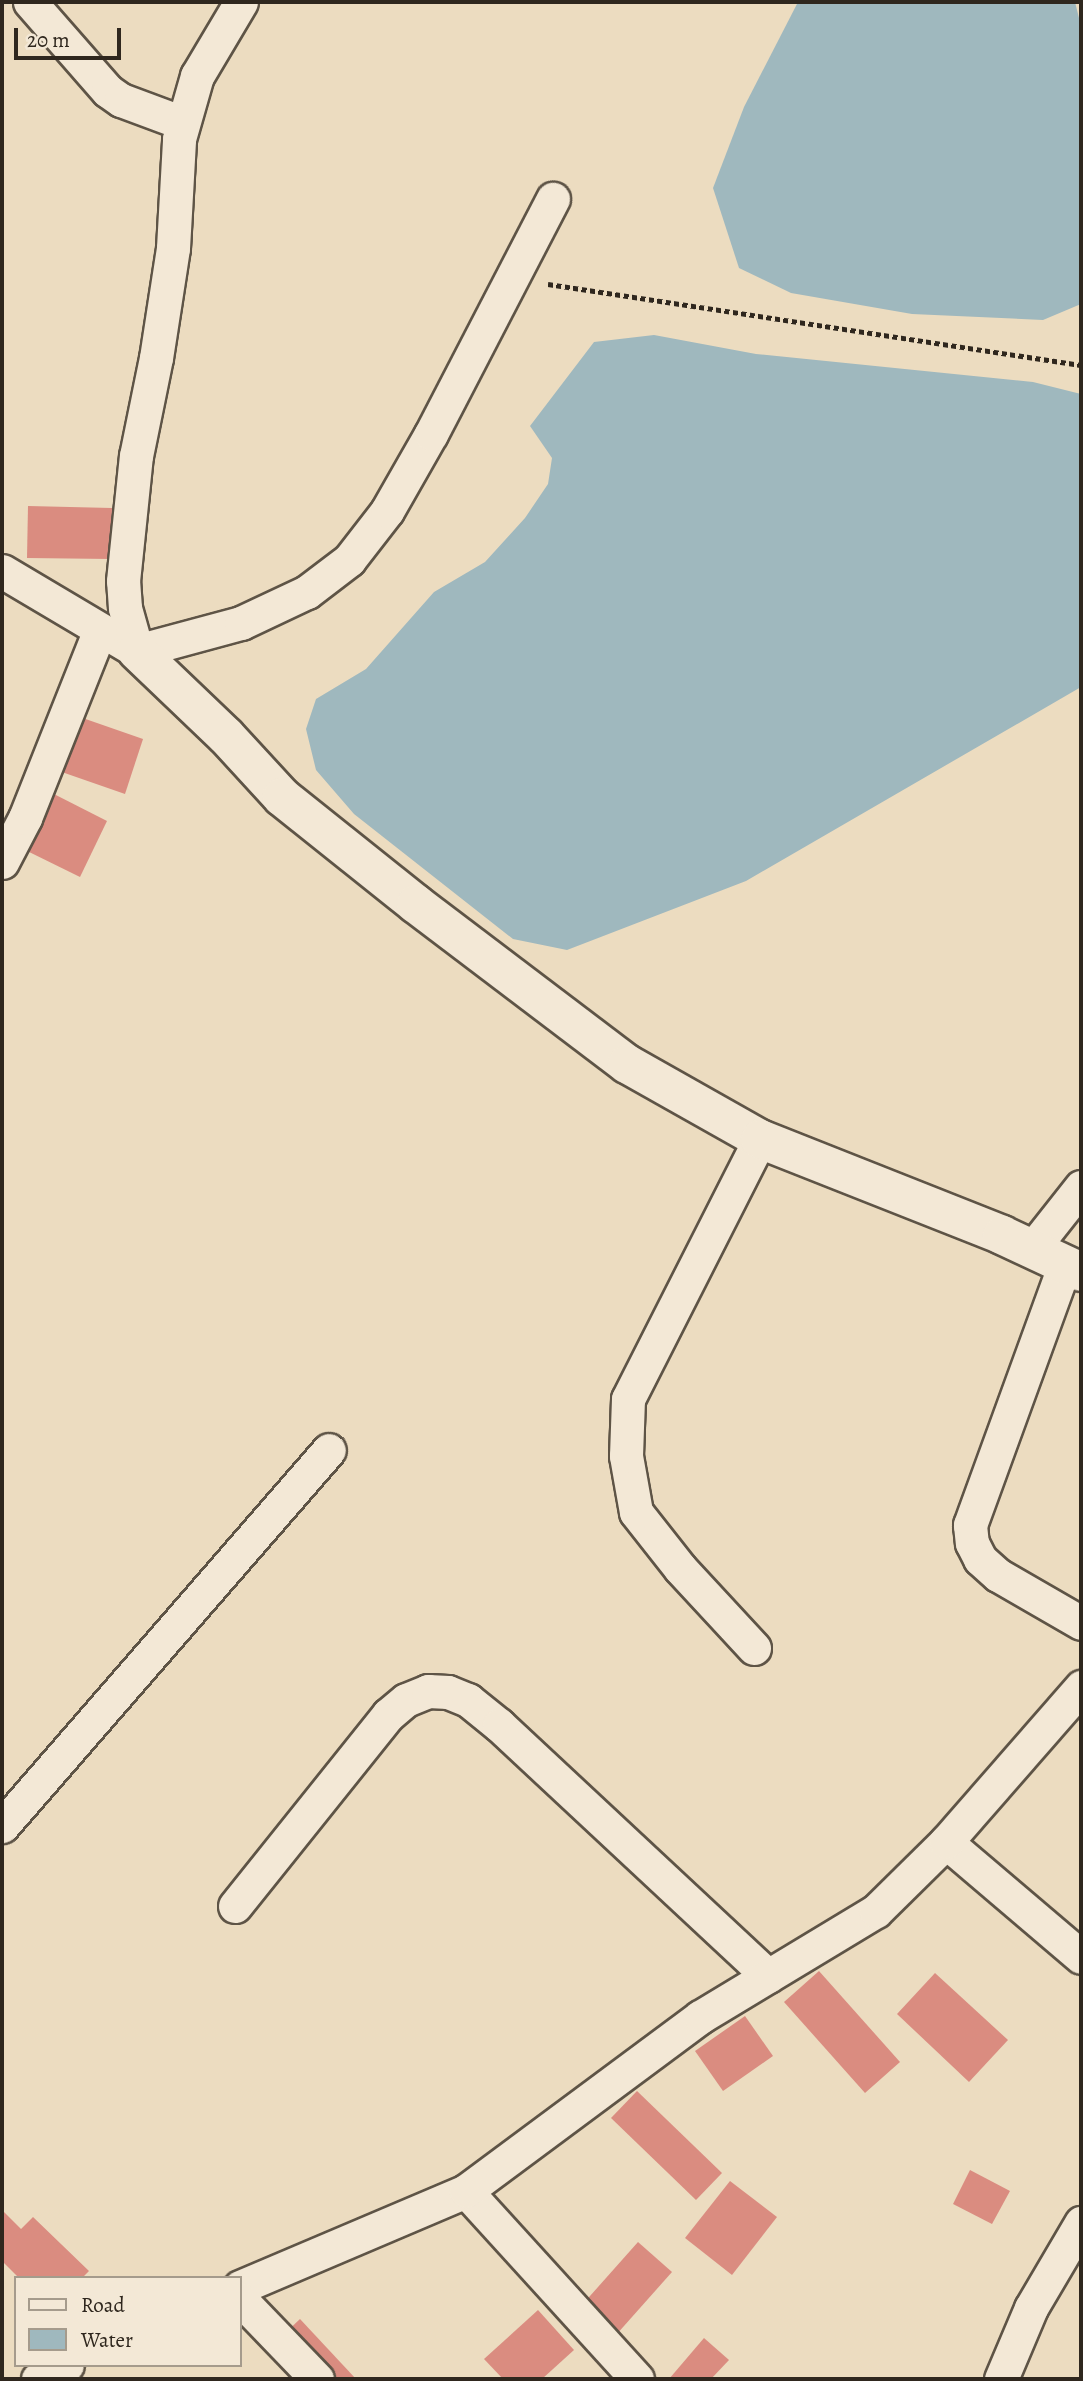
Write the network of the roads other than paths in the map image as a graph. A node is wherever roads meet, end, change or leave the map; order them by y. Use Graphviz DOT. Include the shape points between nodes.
graph roads {
  1 [pos="30,2"];
  2 [pos="241,2"];
  3 [pos="183,123"];
  4 [pos="553,199"];
  5 [pos="2,571"];
  6 [pos="100,630"];
  7 [pos="137,651"];
  8 [pos="2,862"];
  9 [pos="760,1139"];
  10 [pos="1081,1187"];
  11 [pos="1059,1261"];
  12 [pos="329,1450"];
  13 [pos="1081,1623"];
  14 [pos="754,1648"];
  15 [pos="1081,1687"];
  16 [pos="2,1826"];
  17 [pos="946,1842"];
  18 [pos="235,1906"];
  19 [pos="1081,1957"];
  20 [pos="768,1976"];
  21 [pos="466,2190"];
  22 [pos="1081,2223"];
  23 [pos="242,2286"];
  24 [pos="242,2301"];
  25 [pos="63,2367"];
  26 [pos="38,2379"];
  27 [pos="317,2379"];
  28 [pos="637,2379"];
  29 [pos="1001,2379"];
  1 -- 3 [label="street" via="108,91"];
  2 -- 3 [label="street" via="197,76"];
  3 -- 7 [label="street" via="173,248 136,456 123,581"];
  4 -- 7 [label="street" via="393,500 349,560 307,592 241,623"];
  5 -- 6 [label="street"];
  6 -- 7 [label="street"];
  6 -- 8 [label="street" via="25,818"];
  7 -- 9 [label="street" via="282,797 416,904 627,1064"];
  9 -- 11 [label="street"];
  9 -- 14 [label="street" via="628,1399 626,1456 636,1512"];
  10 -- 11 [label="street"];
  11 -- 13 [label="street" via="970,1525 980,1559 998,1575"];
  12 -- 16 [label="street"];
  15 -- 17 [label="street"];
  17 -- 19 [label="street"];
  17 -- 20 [label="street" via="876,1911"];
  18 -- 20 [label="street" via="388,1715 406,1700 428,1691 448,1692 468,1700 499,1725"];
  20 -- 21 [label="street" via="700,2017"];
  21 -- 23 [label="street"];
  21 -- 28 [label="street"];
  22 -- 29 [label="street" via="1031,2308"];
  24 -- 27 [label="street"];
  25 -- 26 [label="street"];
}
